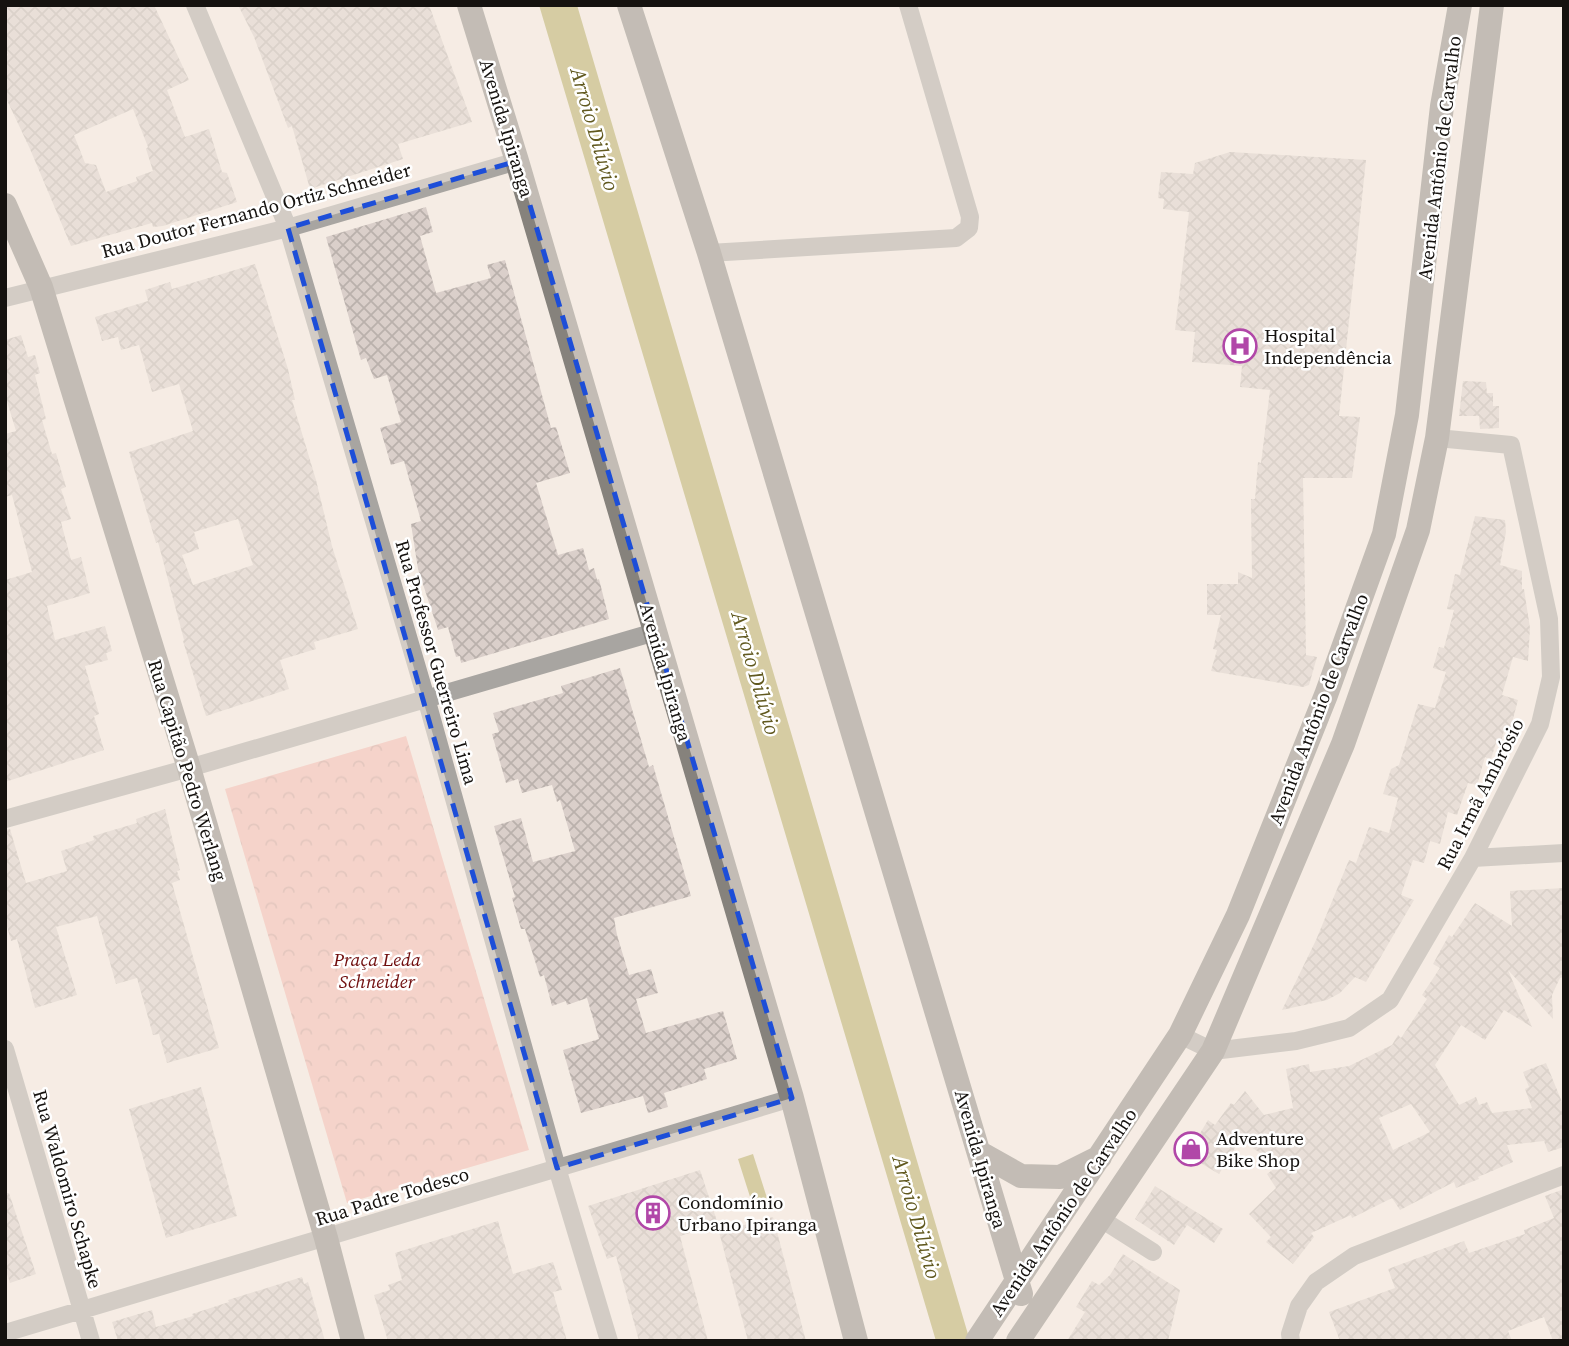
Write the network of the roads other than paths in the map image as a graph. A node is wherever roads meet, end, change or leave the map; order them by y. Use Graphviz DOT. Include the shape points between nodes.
graph roads {
  1 [pos="195,5"];
  2 [pos="469,5"];
  3 [pos="629,5"];
  4 [pos="908,5"];
  5 [pos="1460,5"];
  6 [pos="1492,5"];
  7 [pos="517,161"];
  8 [pos="5,205"];
  9 [pos="288,228"];
  10 [pos="709,253"];
  11 [pos="41,288"];
  12 [pos="5,298"];
  13 [pos="1437,438"];
  14 [pos="655,632"];
  15 [pos="426,698"];
  16 [pos="189,768"];
  17 [pos="5,819"];
  18 [pos="1564,853"];
  19 [pos="1473,858"];
  20 [pos="1180,1035"];
  21 [pos="5,1049"];
  22 [pos="1213,1051"];
  23 [pos="792,1098"];
  24 [pos="980,1153"];
  25 [pos="1101,1157"];
  26 [pos="557,1168"];
  27 [pos="1564,1175"];
  28 [pos="1101,1219"];
  29 [pos="326,1238"];
  30 [pos="1153,1252"];
  31 [pos="1016,1283"];
  32 [pos="82,1310"];
  33 [pos="984,1331"];
  34 [pos="5,1333"];
  35 [pos="1029,1334"];
  36 [pos="1290,1338"];
  37 [pos="91,1341"];
  38 [pos="352,1341"];
  39 [pos="609,1341"];
  40 [pos="856,1341"];
  1 -- 9 [label="street, Rua Professor Guerreiro Lima"];
  2 -- 7 [label="main road, Avenida Ipiranga"];
  3 -- 10 [label="main road, Avenida Ipiranga"];
  4 -- 10 [label="street" via="970,218 969,228 956,238"];
  5 -- 20 [label="main road, Avenida Antônio de Carvalho" via="1442,106 1407,415 1384,534 1238,915"];
  6 -- 13 [label="main road, Avenida Antônio de Carvalho"];
  7 -- 9 [label="street, Rua Doutor Fernando Ortiz Schneider"];
  7 -- 14 [label="main road, Avenida Ipiranga"];
  8 -- 11 [label="main road, Rua Capitão Pedro Werlang"];
  9 -- 11 [label="street, Rua Doutor Fernando Ortiz Schneider"];
  9 -- 15 [label="street, Rua Professor Guerreiro Lima"];
  10 -- 24 [label="main road, Avenida Ipiranga"];
  11 -- 12 [label="street, Rua Doutor Fernando Ortiz Schneider"];
  11 -- 16 [label="main road, Rua Capitão Pedro Werlang"];
  13 -- 19 [label="street, Rua Irmã Ambrósio" via="1511,445 1549,619 1551,677 1541,724"];
  13 -- 22 [label="main road, Avenida Antônio de Carvalho" via="1418,530 1343,744"];
  14 -- 15 [label="street"];
  14 -- 23 [label="main road, Avenida Ipiranga"];
  15 -- 16 [label="street"];
  15 -- 26 [label="street, Rua Professor Guerreiro Lima"];
  16 -- 17 [label="street"];
  16 -- 29 [label="main road, Rua Capitão Pedro Werlang"];
  18 -- 19 [label="street"];
  19 -- 22 [label="street, Rua Irmã Ambrósio" via="1390,1000 1349,1028 1296,1041"];
  20 -- 22 [label="street"];
  20 -- 25 [label="main road, Avenida Antônio de Carvalho"];
  21 -- 32 [label="street, Rua Waldomiro Schapke"];
  22 -- 28 [label="main road, Avenida Antônio de Carvalho"];
  23 -- 26 [label="street, Rua Padre Todesco"];
  23 -- 40 [label="main road, Avenida Ipiranga"];
  24 -- 25 [label="main road" via="1021,1175 1060,1177"];
  24 -- 31 [label="main road, Avenida Ipiranga"];
  25 -- 31 [label="main road, Avenida Antônio de Carvalho"];
  26 -- 29 [label="street, Rua Padre Todesco"];
  26 -- 39 [label="street, Rua Professor Guerreiro Lima"];
  27 -- 36 [label="street" via="1354,1256 1316,1282 1299,1306"];
  28 -- 30 [label="street"];
  28 -- 35 [label="main road, Avenida Antônio de Carvalho"];
  29 -- 32 [label="street, Rua Padre Todesco"];
  29 -- 38 [label="main road, Rua Capitão Pedro Werlang"];
  31 -- 33 [label="main road, Avenida Antônio de Carvalho"];
  31 -- 35 [label="main road, Avenida Ipiranga"];
  32 -- 34 [label="street, Rua Padre Todesco"];
  32 -- 37 [label="street, Rua Waldomiro Schapke"];
}
